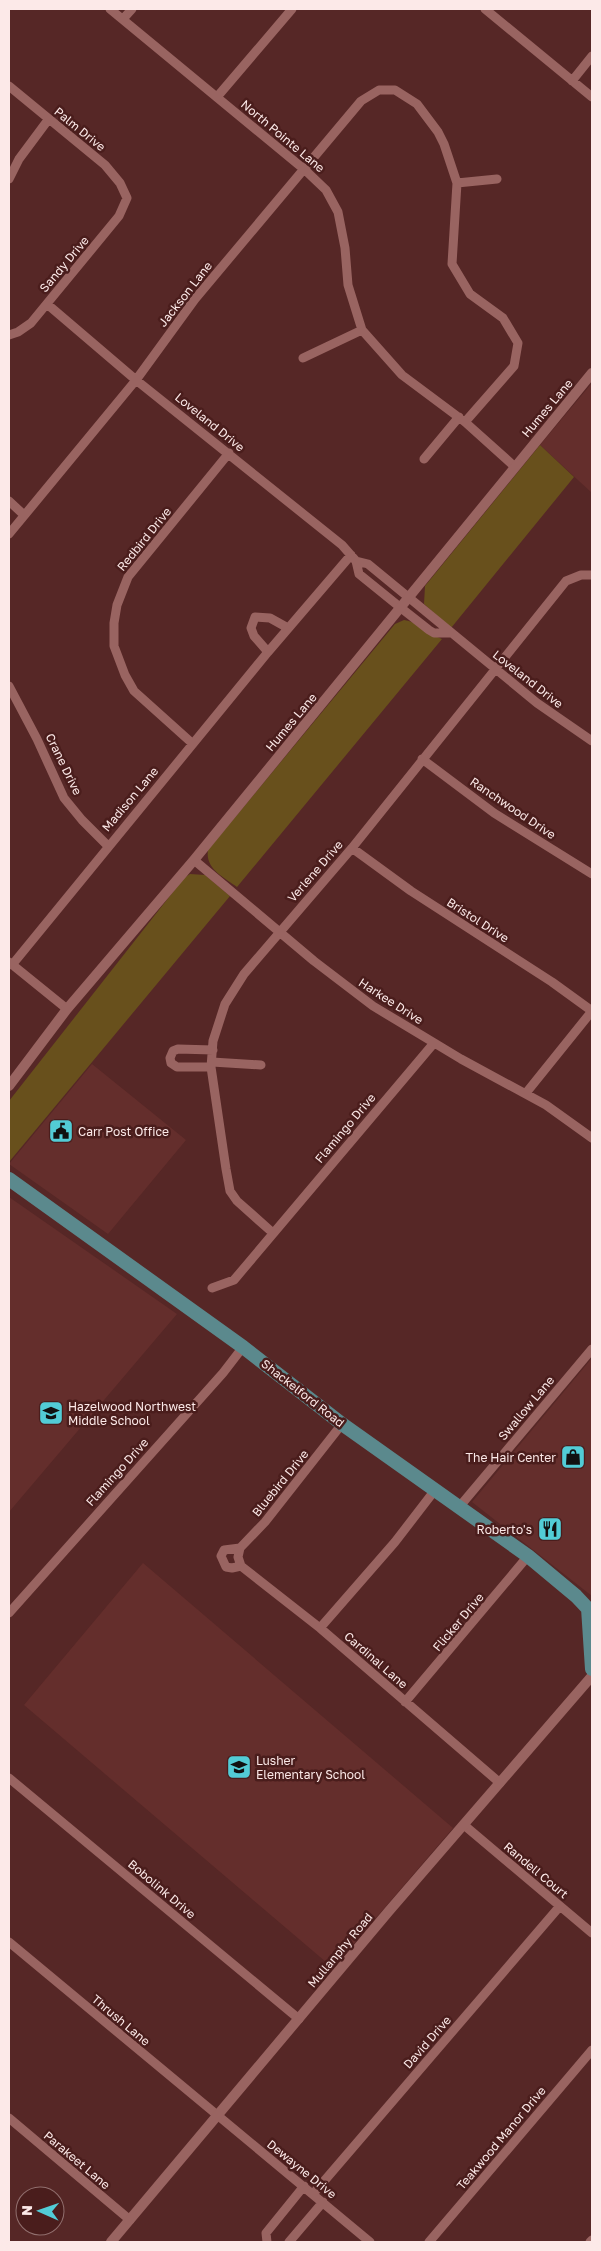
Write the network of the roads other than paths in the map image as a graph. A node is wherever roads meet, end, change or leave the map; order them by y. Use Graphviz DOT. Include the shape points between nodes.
graph roads {
  1 [pos="110,9"];
  2 [pos="132,9"];
  3 [pos="292,9"];
  4 [pos="485,9"];
  5 [pos="123,19"];
  6 [pos="592,56"];
  7 [pos="572,81"];
  8 [pos="9,86"];
  9 [pos="592,97"];
  10 [pos="217,98"];
  11 [pos="48,120"];
  12 [pos="305,170"];
  13 [pos="9,179"];
  14 [pos="497,179"];
  15 [pos="457,183"];
  16 [pos="127,198"];
  17 [pos="47,304"];
  18 [pos="362,330"];
  19 [pos="9,335"];
  20 [pos="303,358"];
  21 [pos="592,373"];
  22 [pos="136,380"];
  23 [pos="462,420"];
  24 [pos="229,454"];
  25 [pos="424,459"];
  26 [pos="514,466"];
  27 [pos="9,502"];
  28 [pos="24,515"];
  29 [pos="9,534"];
  30 [pos="354,558"];
  31 [pos="592,575"];
  32 [pos="409,598"];
  33 [pos="401,608"];
  34 [pos="288,628"];
  35 [pos="450,633"];
  36 [pos="268,652"];
  37 [pos="495,669"];
  38 [pos="9,686"];
  39 [pos="592,741"];
  40 [pos="192,744"];
  41 [pos="422,759"];
  42 [pos="108,846"];
  43 [pos="352,848"];
  44 [pos="194,860"];
  45 [pos="592,874"];
  46 [pos="279,932"];
  47 [pos="10,963"];
  48 [pos="67,1009"];
  49 [pos="592,1011"];
  50 [pos="434,1043"];
  51 [pos="213,1050"];
  52 [pos="212,1065"];
  53 [pos="261,1065"];
  54 [pos="9,1086"];
  55 [pos="526,1092"];
  56 [pos="592,1138"];
  57 [pos="9,1178"];
  58 [pos="273,1233"];
  59 [pos="212,1288"];
  60 [pos="243,1347"];
  61 [pos="592,1349"];
  62 [pos="342,1424"];
  63 [pos="435,1490"];
  64 [pos="460,1506"];
  65 [pos="239,1552"];
  66 [pos="528,1556"];
  67 [pos="242,1566"];
  68 [pos="591,1610"];
  69 [pos="9,1613"];
  70 [pos="320,1628"];
  71 [pos="592,1669"];
  72 [pos="592,1676"];
  73 [pos="405,1702"];
  74 [pos="9,1778"];
  75 [pos="500,1783"];
  76 [pos="464,1825"];
  77 [pos="560,1906"];
  78 [pos="592,1933"];
  79 [pos="9,1942"];
  80 [pos="299,2019"];
  81 [pos="592,2050"];
  82 [pos="217,2116"];
  83 [pos="9,2118"];
  84 [pos="304,2186"];
  85 [pos="313,2194"];
  86 [pos="322,2202"];
  87 [pos="130,2220"];
  88 [pos="111,2242"];
  89 [pos="267,2242"];
  90 [pos="289,2242"];
  91 [pos="370,2242"];
  92 [pos="429,2242"];
  1 -- 5 [label="street, North Pointe Lane"];
  2 -- 5 [label="street"];
  3 -- 10 [label="street"];
  4 -- 7 [label="street"];
  5 -- 10 [label="street, North Pointe Lane"];
  6 -- 7 [label="street"];
  7 -- 9 [label="street"];
  8 -- 11 [label="street, Palm Drive"];
  10 -- 12 [label="street, North Pointe Lane"];
  11 -- 13 [label="street" via="19,159"];
  11 -- 16 [label="street, Palm Drive" via="105,165"];
  12 -- 15 [label="street, Jackson Lane" via="361,101 379,90 395,90 417,104 438,132"];
  12 -- 18 [label="street, North Pointe Lane" via="326,190 338,212 348,286"];
  12 -- 22 [label="street, Jackson Lane" via="195,299"];
  14 -- 15 [label="street"];
  15 -- 23 [label="street" via="452,264 470,294 503,318 518,343 514,366"];
  16 -- 17 [label="street, Sandy Drive" via="119,216"];
  17 -- 19 [label="street, Sandy Drive" via="31,323"];
  17 -- 22 [label="street, Loveland Drive"];
  18 -- 20 [label="street"];
  18 -- 23 [label="street, North Pointe Lane" via="402,375"];
  21 -- 26 [label="street, Humes Lane"];
  22 -- 24 [label="street, Loveland Drive"];
  22 -- 28 [label="street, Jackson Lane"];
  23 -- 25 [label="street"];
  23 -- 26 [label="street, North Pointe Lane"];
  24 -- 30 [label="street, Loveland Drive"];
  24 -- 40 [label="street, Redbird Drive" via="128,577 114,623 114,646 134,691"];
  26 -- 32 [label="street, Humes Lane"];
  27 -- 28 [label="street"];
  28 -- 29 [label="street, Jackson Lane"];
  30 -- 32 [label="street, Loveland Drive" via="368,564"];
  30 -- 33 [label="street, Loveland Drive" via="359,574"];
  30 -- 34 [label="street, Madison Lane"];
  31 -- 37 [label="street, Verlene Drive" via="566,580"];
  32 -- 33 [label="street, Humes Lane"];
  32 -- 35 [label="street, Loveland Drive"];
  33 -- 35 [label="street, Loveland Drive" via="428,630"];
  33 -- 44 [label="street, Humes Lane"];
  34 -- 36 [label="street, Madison Lane"];
  34 -- 36 [label="street" via="270,618 255,617 251,628"];
  35 -- 37 [label="street, Loveland Drive"];
  36 -- 40 [label="street, Madison Lane"];
  37 -- 39 [label="street, Loveland Drive"];
  37 -- 41 [label="street, Verlene Drive"];
  38 -- 42 [label="street, Crane Drive" via="64,798"];
  40 -- 42 [label="street, Madison Lane"];
  41 -- 43 [label="street, Verlene Drive"];
  41 -- 45 [label="street, Ranchwood Drive" via="494,813"];
  42 -- 47 [label="street, Madison Lane"];
  43 -- 46 [label="street, Verlene Drive"];
  43 -- 49 [label="street, Bristol Drive"];
  44 -- 46 [label="street, Harkee Drive"];
  44 -- 48 [label="street, Humes Lane"];
  46 -- 50 [label="street, Harkee Drive" via="374,1006"];
  46 -- 51 [label="street, Verlene Drive" via="232,991 219,1020"];
  47 -- 48 [label="street"];
  48 -- 54 [label="street, Humes Lane"];
  49 -- 55 [label="street"];
  50 -- 55 [label="street, Harkee Drive"];
  50 -- 58 [label="street, Flamingo Drive"];
  51 -- 52 [label="street, Verlene Drive"];
  51 -- 52 [label="street" via="178,1049 170,1058 171,1063 177,1066"];
  52 -- 53 [label="street"];
  52 -- 58 [label="street, Verlene Drive" via="230,1191"];
  55 -- 56 [label="street, Harkee Drive"];
  57 -- 60 [label="main road, Shackelford Road"];
  58 -- 59 [label="street, Flamingo Drive" via="234,1280"];
  60 -- 62 [label="main road, Shackelford Road"];
  60 -- 69 [label="street, Flamingo Drive"];
  61 -- 64 [label="street, Swallow Lane"];
  62 -- 63 [label="main road, Shackelford Road"];
  62 -- 65 [label="street, Bluebird Drive"];
  63 -- 64 [label="main road, Shackelford Road"];
  63 -- 70 [label="street" via="395,1542"];
  64 -- 66 [label="main road, Shackelford Road"];
  65 -- 67 [label="street, Cardinal Lane"];
  65 -- 67 [label="street, Bluebird Drive" via="224,1550 221,1556 226,1567"];
  66 -- 68 [label="main road, Shackelford Road"];
  66 -- 73 [label="street, Flicker Drive"];
  67 -- 70 [label="street, Cardinal Lane"];
  68 -- 71 [label="main road"];
  70 -- 73 [label="street, Cardinal Lane"];
  72 -- 75 [label="street, Mullanphy Road"];
  73 -- 75 [label="street, Cardinal Lane"];
  74 -- 80 [label="street, Bobolink Drive"];
  75 -- 76 [label="street, Mullanphy Road"];
  76 -- 77 [label="street, Randell Court"];
  76 -- 80 [label="street, Mullanphy Road"];
  77 -- 78 [label="street, Randell Court"];
  77 -- 85 [label="street, David Drive"];
  79 -- 82 [label="street, Thrush Lane"];
  80 -- 82 [label="street, Mullanphy Road"];
  81 -- 92 [label="street, Teakwood Manor Drive"];
  82 -- 84 [label="street, Dewayne Drive"];
  82 -- 87 [label="street, Mullanphy Road"];
  83 -- 87 [label="street, Parakeet Lane"];
  84 -- 85 [label="street, Dewayne Drive"];
  84 -- 89 [label="street" via="266,2233"];
  85 -- 86 [label="street, Dewayne Drive"];
  86 -- 90 [label="street"];
  86 -- 91 [label="street, Dewayne Drive"];
  87 -- 88 [label="street, Mullanphy Road"];
}
